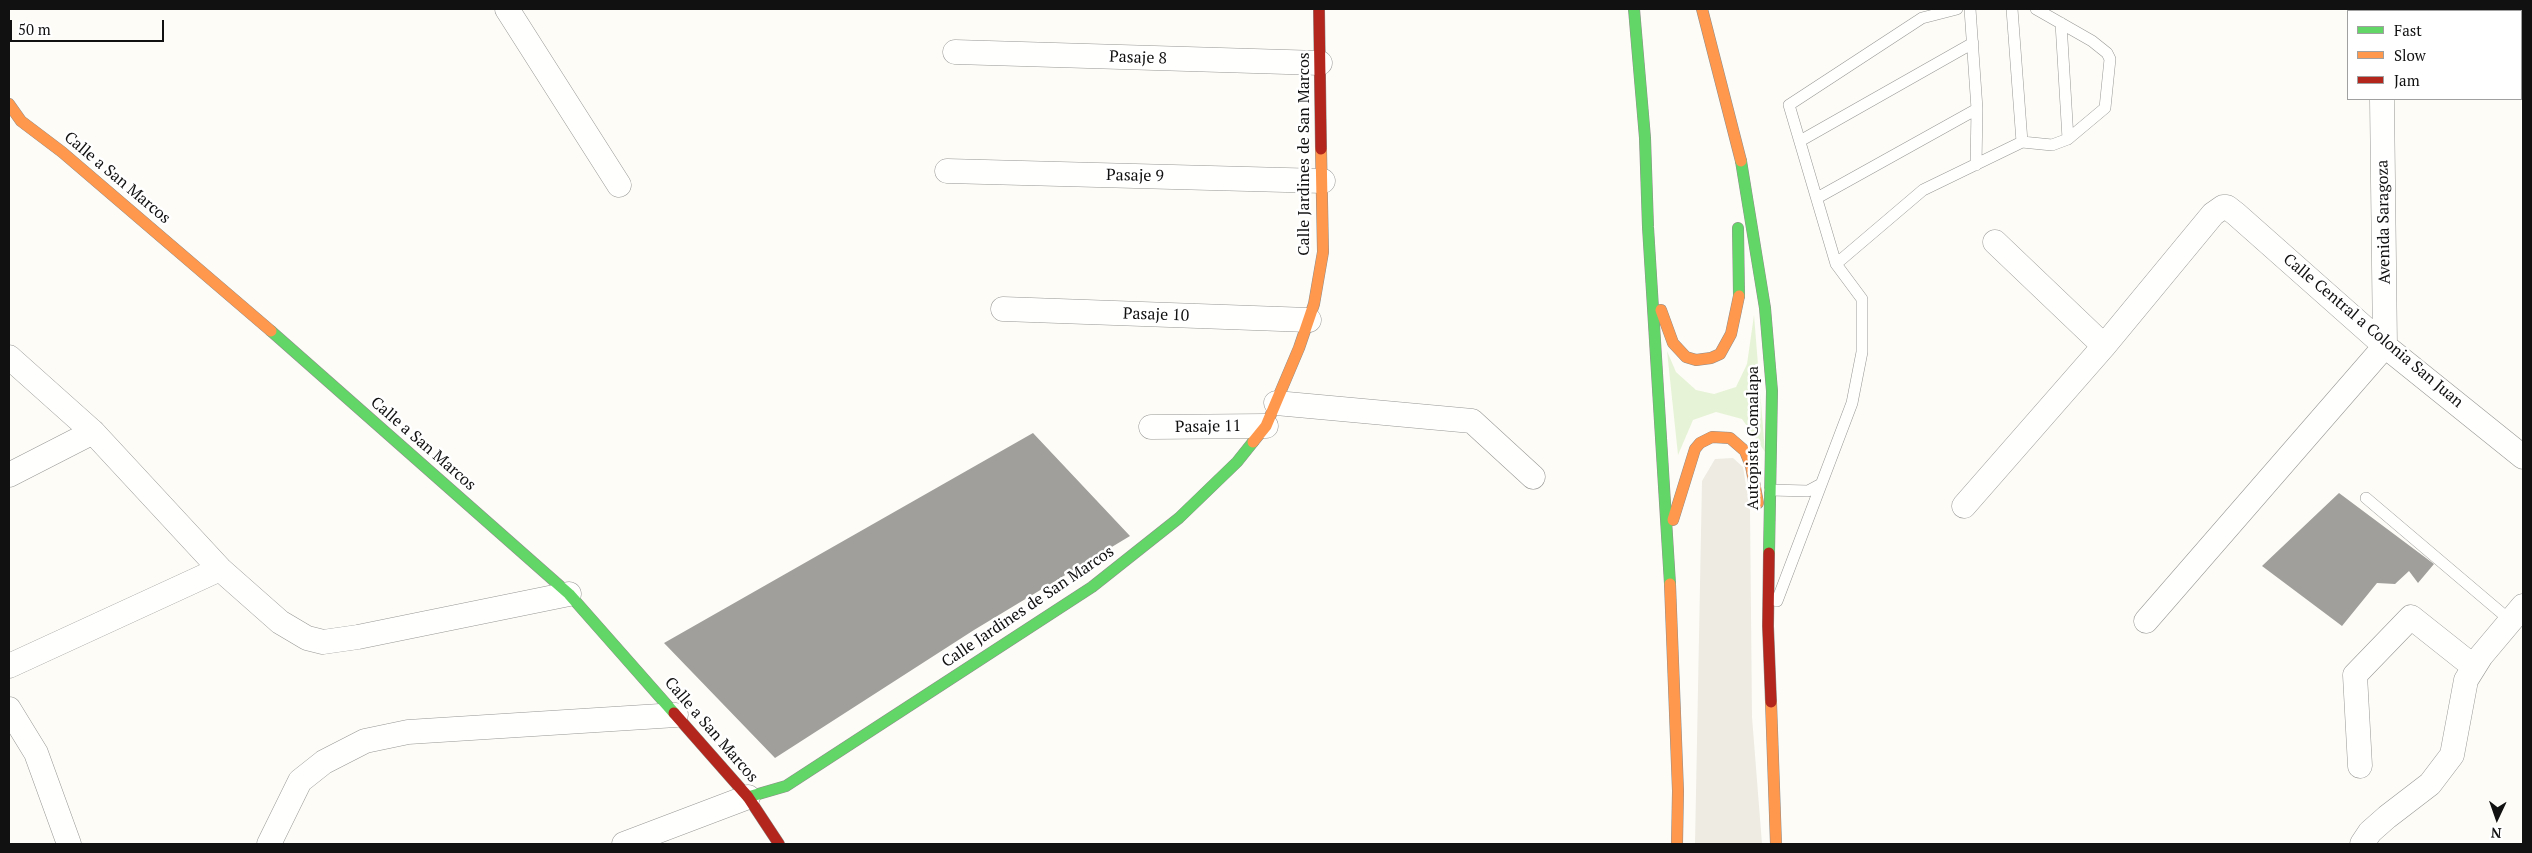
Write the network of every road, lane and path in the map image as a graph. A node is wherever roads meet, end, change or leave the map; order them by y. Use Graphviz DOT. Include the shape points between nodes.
graph roads {
  1 [pos="506,9"];
  2 [pos="1319,9"];
  3 [pos="1634,9"];
  4 [pos="1702,9"];
  5 [pos="1957,9"];
  6 [pos="1970,9"];
  7 [pos="2012,9"];
  8 [pos="2036,9"];
  9 [pos="2061,23"];
  10 [pos="1972,43"];
  11 [pos="955,52"];
  12 [pos="1320,63"];
  13 [pos="2382,100"];
  14 [pos="1977,109"];
  15 [pos="13,117"];
  16 [pos="2068,139"];
  17 [pos="1800,141"];
  18 [pos="2022,142"];
  19 [pos="1738,146"];
  20 [pos="1976,164"];
  21 [pos="947,171"];
  22 [pos="1323,181"];
  23 [pos="619,185"];
  24 [pos="1817,198"];
  25 [pos="1648,227"];
  26 [pos="1995,242"];
  27 [pos="1836,264"];
  28 [pos="1003,309"];
  29 [pos="1309,320"];
  30 [pos="2104,346"];
  31 [pos="2385,346"];
  32 [pos="9,357"];
  33 [pos="1276,403"];
  34 [pos="1266,426"];
  35 [pos="1151,427"];
  36 [pos="93,432"];
  37 [pos="2523,457"];
  38 [pos="9,475"];
  39 [pos="1533,477"];
  40 [pos="1822,484"];
  41 [pos="1770,490"];
  42 [pos="2366,498"];
  43 [pos="1964,506"];
  44 [pos="1668,538"];
  45 [pos="1768,558"];
  46 [pos="220,569"];
  47 [pos="568,594"];
  48 [pos="2517,613"];
  49 [pos="2146,621"];
  50 [pos="1768,626"];
  51 [pos="2478,662"];
  52 [pos="9,666"];
  53 [pos="9,709"];
  54 [pos="676,714"];
  55 [pos="2360,766"];
  56 [pos="748,797"];
  57 [pos="68,844"];
  58 [pos="269,844"];
  59 [pos="624,844"];
  60 [pos="779,844"];
  61 [pos="1677,844"];
  62 [pos="1776,844"];
  63 [pos="2362,844"];
  1 -- 23 [label="street"];
  2 -- 12 [label="main road, Calle Jardines de San Marcos"];
  3 -- 25 [label="main road" via="1645,138"];
  4 -- 19 [label="main road, Autopista Comalapa"];
  5 -- 17 [label="lane" via="1922,18 1789,105"];
  6 -- 10 [label="lane"];
  7 -- 18 [label="lane"];
  8 -- 9 [label="lane"];
  9 -- 16 [label="lane"];
  9 -- 16 [label="lane" via="2092,42 2110,59 2106,108"];
  10 -- 14 [label="lane"];
  10 -- 17 [label="lane"];
  11 -- 12 [label="street, Pasaje 8"];
  12 -- 22 [label="main road, Calle Jardines de San Marcos"];
  13 -- 31 [label="street, Avenida Saragoza"];
  14 -- 20 [label="lane"];
  14 -- 24 [label="lane"];
  15 -- 47 [label="main road, Calle a San Marcos" via="62,152 235,299"];
  16 -- 18 [label="lane" via="2052,145"];
  17 -- 24 [label="lane"];
  18 -- 20 [label="lane"];
  19 -- 25 [label="main road" via="1738,304 1731,334 1720,354 1696,360 1678,350 1653,276"];
  19 -- 41 [label="main road, Autopista Comalapa" via="1766,317 1772,391"];
  20 -- 27 [label="lane" via="1922,190"];
  21 -- 22 [label="street, Pasaje 9"];
  22 -- 29 [label="main road, Calle Jardines de San Marcos" via="1323,252"];
  24 -- 27 [label="lane"];
  25 -- 44 [label="main road"];
  26 -- 30 [label="street"];
  27 -- 40 [label="lane" via="1862,299 1862,352 1852,404"];
  28 -- 29 [label="street, Pasaje 10"];
  29 -- 33 [label="main road, Calle Jardines de San Marcos"];
  30 -- 31 [label="street, Calle Central a Colonia San Juan" via="2213,214 2227,207"];
  30 -- 43 [label="street"];
  31 -- 37 [label="street, Calle Central a Colonia San Juan"];
  31 -- 49 [label="street"];
  32 -- 36 [label="street"];
  33 -- 34 [label="main road, Calle Jardines de San Marcos"];
  33 -- 39 [label="street" via="1472,421"];
  34 -- 35 [label="street, Pasaje 11"];
  34 -- 56 [label="main road, Calle Jardines de San Marcos" via="1238,462 1179,518 1092,587 786,786"];
  36 -- 38 [label="street"];
  36 -- 46 [label="street"];
  40 -- 41 [label="lane" via="1808,490"];
  40 -- 50 [label="lane"];
  41 -- 45 [label="main road, Autopista Comalapa"];
  42 -- 48 [label="lane"];
  44 -- 45 [label="main road" via="1695,449 1712,437 1730,438 1745,451 1751,466"];
  44 -- 61 [label="main road" via="1678,791"];
  45 -- 50 [label="main road, Autopista Comalapa"];
  46 -- 47 [label="street" via="280,622 307,638 323,642"];
  46 -- 52 [label="street"];
  47 -- 54 [label="main road, Calle a San Marcos"];
  48 -- 51 [label="street"];
  50 -- 62 [label="main road, Autopista Comalapa"];
  51 -- 55 [label="street" via="2411,617 2355,675"];
  51 -- 63 [label="street" via="2466,680 2452,755 2430,784 2387,817"];
  53 -- 57 [label="street" via="36,753"];
  54 -- 56 [label="main road, Calle a San Marcos"];
  54 -- 58 [label="street" via="408,732 365,741 324,762 300,781"];
  56 -- 59 [label="street"];
  56 -- 60 [label="main road, Calle a San Marcos"];
}
